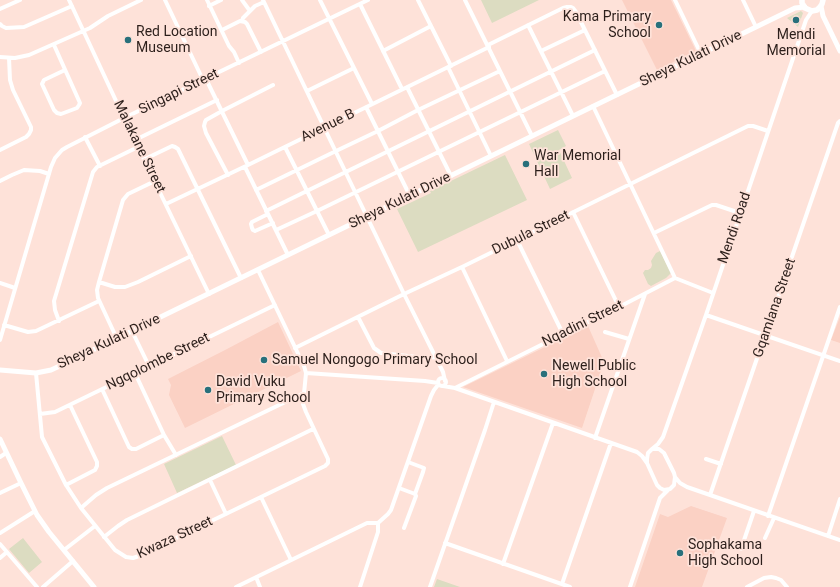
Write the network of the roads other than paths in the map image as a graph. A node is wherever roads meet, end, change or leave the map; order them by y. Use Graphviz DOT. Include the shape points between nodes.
graph roads {
  1 [pos="20,0"];
  2 [pos="69,0"];
  3 [pos="141,0"];
  4 [pos="165,0"];
  5 [pos="207,0"];
  6 [pos="221,0"];
  7 [pos="242,0"];
  8 [pos="320,0"];
  9 [pos="368,0"];
  10 [pos="418,0"];
  11 [pos="465,0"];
  12 [pos="675,0"];
  13 [pos="743,0"];
  14 [pos="802,0"];
  15 [pos="264,1"];
  16 [pos="822,3"];
  17 [pos="360,4"];
  18 [pos="72,6"];
  19 [pos="209,6"];
  20 [pos="805,7"];
  21 [pos="795,8"];
  22 [pos="0,9"];
  23 [pos="814,10"];
  24 [pos="250,11"];
  25 [pos="823,16"];
  26 [pos="806,18"];
  27 [pos="329,19"];
  28 [pos="242,21"];
  29 [pos="0,24"];
  30 [pos="528,25"];
  31 [pos="431,26"];
  32 [pos="756,27"];
  33 [pos="222,30"];
  34 [pos="585,30"];
  35 [pos="84,31"];
  36 [pos="284,42"];
  37 [pos="54,45"];
  38 [pos="488,46"];
  39 [pos="595,50"];
  40 [pos="383,51"];
  41 [pos="541,51"];
  42 [pos="840,51"];
  43 [pos="261,52"];
  44 [pos="701,54"];
  45 [pos="0,57"];
  46 [pos="9,58"];
  47 [pos="239,63"];
  48 [pos="449,66"];
  49 [pos="354,68"];
  50 [pos="65,70"];
  51 [pos="605,70"];
  52 [pos="500,71"];
  53 [pos="551,72"];
  54 [pos="205,80"];
  55 [pos="273,85"];
  56 [pos="407,87"];
  57 [pos="402,89"];
  58 [pos="307,91"];
  59 [pos="459,91"];
  60 [pos="511,91"];
  61 [pos="561,92"];
  62 [pos="617,95"];
  63 [pos="217,100"];
  64 [pos="372,104"];
  65 [pos="593,106"];
  66 [pos="366,107"];
  67 [pos="222,110"];
  68 [pos="418,110"];
  69 [pos="470,111"];
  70 [pos="520,112"];
  71 [pos="573,116"];
  72 [pos="124,118"];
  73 [pos="840,121"];
  74 [pos="324,127"];
  75 [pos="378,131"];
  76 [pos="429,131"];
  77 [pos="768,131"];
  78 [pos="480,132"];
  79 [pos="532,136"];
  80 [pos="85,138"];
  81 [pos="135,140"];
  82 [pos="138,147"];
  83 [pos="285,147"];
  84 [pos="0,150"];
  85 [pos="336,151"];
  86 [pos="388,152"];
  87 [pos="439,152"];
  88 [pos="491,156"];
  89 [pos="145,160"];
  90 [pos="100,166"];
  91 [pos="247,166"];
  92 [pos="297,171"];
  93 [pos="346,172"];
  94 [pos="398,172"];
  95 [pos="49,174"];
  96 [pos="228,175"];
  97 [pos="450,176"];
  98 [pos="0,181"];
  99 [pos="155,181"];
  100 [pos="630,184"];
  101 [pos="197,189"];
  102 [pos="256,190"];
  103 [pos="307,191"];
  104 [pos="356,193"];
  105 [pos="410,196"];
  106 [pos="166,204"];
  107 [pos="317,211"];
  108 [pos="573,212"];
  109 [pos="267,213"];
  110 [pos="740,213"];
  111 [pos="367,217"];
  112 [pos="272,223"];
  113 [pos="276,230"];
  114 [pos="654,233"];
  115 [pos="329,235"];
  116 [pos="517,240"];
  117 [pos="288,255"];
  118 [pos="191,256"];
  119 [pos="462,267"];
  120 [pos="258,270"];
  121 [pos="241,278"];
  122 [pos="675,278"];
  123 [pos="99,282"];
  124 [pos="0,283"];
  125 [pos="15,288"];
  126 [pos="713,293"];
  127 [pos="210,294"];
  128 [pos="404,294"];
  129 [pos="645,294"];
  130 [pos="99,301"];
  131 [pos="275,305"];
  132 [pos="619,307"];
  133 [pos="840,307"];
  134 [pos="706,315"];
  135 [pos="358,317"];
  136 [pos="59,321"];
  137 [pos="3,324"];
  138 [pos="132,331"];
  139 [pos="605,332"];
  140 [pos="563,334"];
  141 [pos="765,336"];
  142 [pos="117,339"];
  143 [pos="629,339"];
  144 [pos="0,340"];
  145 [pos="295,348"];
  146 [pos="824,355"];
  147 [pos="435,357"];
  148 [pos="507,361"];
  149 [pos="840,361"];
  150 [pos="149,366"];
  151 [pos="439,366"];
  152 [pos="0,370"];
  153 [pos="36,373"];
  154 [pos="134,373"];
  155 [pos="306,373"];
  156 [pos="445,381"];
  157 [pos="439,383"];
  158 [pos="454,388"];
  159 [pos="102,389"];
  160 [pos="304,393"];
  161 [pos="494,402"];
  162 [pos="70,405"];
  163 [pos="40,414"];
  164 [pos="553,423"];
  165 [pos="313,429"];
  166 [pos="164,435"];
  167 [pos="663,437"];
  168 [pos="595,438"];
  169 [pos="0,439"];
  170 [pos="611,443"];
  171 [pos="652,450"];
  172 [pos="637,452"];
  173 [pos="6,453"];
  174 [pos="664,453"];
  175 [pos="176,455"];
  176 [pos="0,457"];
  177 [pos="706,459"];
  178 [pos="408,462"];
  179 [pos="647,463"];
  180 [pos="721,464"];
  181 [pos="675,477"];
  182 [pos="210,480"];
  183 [pos="20,483"];
  184 [pos="66,485"];
  185 [pos="687,487"];
  186 [pos="399,488"];
  187 [pos="659,488"];
  188 [pos="673,488"];
  189 [pos="668,490"];
  190 [pos="0,493"];
  191 [pos="414,494"];
  192 [pos="710,495"];
  193 [pos="261,497"];
  194 [pos="660,498"];
  195 [pos="840,499"];
  196 [pos="81,508"];
  197 [pos="35,511"];
  198 [pos="754,511"];
  199 [pos="226,514"];
  200 [pos="768,516"];
  201 [pos="774,518"];
  202 [pos="378,523"];
  203 [pos="95,526"];
  204 [pos="404,528"];
  205 [pos="0,533"];
  206 [pos="828,536"];
  207 [pos="104,537"];
  208 [pos="765,538"];
  209 [pos="840,540"];
  210 [pos="445,543"];
  211 [pos="0,544"];
  212 [pos="741,549"];
  213 [pos="64,550"];
  214 [pos="7,552"];
  215 [pos="0,558"];
  216 [pos="292,560"];
  217 [pos="73,561"];
  218 [pos="503,564"];
  219 [pos="256,577"];
  220 [pos="562,584"];
  221 [pos="37,587"];
  222 [pos="43,587"];
  223 [pos="94,587"];
  224 [pos="236,587"];
  225 [pos="260,587"];
  226 [pos="360,587"];
  227 [pos="430,587"];
  228 [pos="570,587"];
  229 [pos="630,587"];
  230 [pos="747,587"];
  231 [pos="787,587"];
  1 -- 22 [label="street"];
  2 -- 18 [label="street, Malakane Street"];
  3 -- 35 [label="street"];
  4 -- 54 [label="street"];
  5 -- 19 [label="street"];
  6 -- 19 [label="street"];
  7 -- 24 [label="street"];
  8 -- 27 [label="street"];
  9 -- 17 [label="street, Singapi Street"];
  10 -- 31 [label="street"];
  11 -- 38 [label="street"];
  12 -- 44 [label="street"];
  13 -- 32 [label="street"];
  14 -- 20 [label="main road"];
  14 -- 21 [label="street, Sheya Kulati Drive"];
  15 -- 24 [label="street"];
  15 -- 36 [label="street"];
  16 -- 23 [label="main road"];
  16 -- 25 [label="street"];
  17 -- 27 [label="street, Singapi Street"];
  17 -- 40 [label="street"];
  18 -- 29 [label="street" via="24,27 6,28"];
  18 -- 35 [label="street, Malakane Street"];
  19 -- 33 [label="street"];
  20 -- 21 [label="street, Sheya Kulati Drive"];
  20 -- 23 [label="main road"];
  20 -- 26 [label="street, Mendi Road"];
  21 -- 32 [label="street, Sheya Kulati Drive"];
  23 -- 25 [label="street"];
  23 -- 26 [label="street, Mendi Road"];
  24 -- 28 [label="street"];
  25 -- 42 [label="street"];
  26 -- 77 [label="street, Mendi Road"];
  27 -- 36 [label="street, Singapi Street"];
  27 -- 49 [label="street"];
  28 -- 33 [label="street"];
  28 -- 43 [label="street" via="247,24"];
  30 -- 34 [label="street, Avenue B" via="563,8 571,7"];
  30 -- 38 [label="street, Avenue B"];
  30 -- 41 [label="street"];
  31 -- 40 [label="street"];
  31 -- 48 [label="street"];
  32 -- 44 [label="street, Sheya Kulati Drive"];
  33 -- 47 [label="street"];
  34 -- 39 [label="street"];
  34 -- 41 [label="street"];
  35 -- 37 [label="street"];
  35 -- 72 [label="street, Malakane Street"];
  36 -- 43 [label="street, Singapi Street"];
  36 -- 58 [label="street"];
  37 -- 46 [label="street" via="26,56"];
  37 -- 50 [label="street"];
  38 -- 48 [label="street, Avenue B"];
  38 -- 52 [label="street"];
  39 -- 51 [label="street"];
  39 -- 53 [label="street"];
  40 -- 57 [label="street"];
  41 -- 53 [label="street"];
  43 -- 47 [label="street, Singapi Street"];
  44 -- 62 [label="street, Sheya Kulati Drive"];
  45 -- 46 [label="street"];
  46 -- 84 [label="street" via="13,90 31,130 26,138"];
  47 -- 54 [label="street, Singapi Street"];
  48 -- 56 [label="street, Avenue B"];
  48 -- 59 [label="street"];
  49 -- 58 [label="street"];
  49 -- 64 [label="street"];
  50 -- 50 [label="street" via="44,80 42,84 54,110 61,114 77,108 80,103"];
  51 -- 61 [label="street"];
  51 -- 62 [label="street"];
  52 -- 59 [label="street"];
  52 -- 60 [label="street"];
  53 -- 60 [label="street"];
  53 -- 61 [label="street"];
  54 -- 63 [label="street"];
  54 -- 72 [label="street, Singapi Street"];
  55 -- 67 [label="street"];
  56 -- 57 [label="street, Avenue B"];
  56 -- 68 [label="street"];
  57 -- 64 [label="street, Avenue B"];
  58 -- 74 [label="street"];
  59 -- 68 [label="street"];
  59 -- 69 [label="street"];
  60 -- 69 [label="street"];
  60 -- 70 [label="street"];
  61 -- 70 [label="street"];
  61 -- 71 [label="street"];
  62 -- 65 [label="street, Sheya Kulati Drive"];
  63 -- 67 [label="street"];
  63 -- 81 [label="street"];
  64 -- 66 [label="street, Avenue B"];
  65 -- 71 [label="street, Sheya Kulati Drive"];
  65 -- 100 [label="street"];
  66 -- 74 [label="street, Avenue B"];
  66 -- 75 [label="street"];
  67 -- 91 [label="street"];
  67 -- 96 [label="street" via="206,120 204,126"];
  68 -- 75 [label="street"];
  68 -- 76 [label="street"];
  69 -- 76 [label="street"];
  69 -- 78 [label="street"];
  70 -- 78 [label="street"];
  70 -- 79 [label="street"];
  71 -- 79 [label="street, Sheya Kulati Drive"];
  72 -- 80 [label="street, Singapi Street"];
  72 -- 81 [label="street, Malakane Street"];
  73 -- 141 [label="street, Gqamlana Street"];
  74 -- 83 [label="street, Avenue B"];
  74 -- 85 [label="street"];
  75 -- 85 [label="street"];
  75 -- 86 [label="street"];
  76 -- 86 [label="street"];
  76 -- 87 [label="street"];
  77 -- 100 [label="street, Dubula Street" via="748,126"];
  77 -- 110 [label="street, Mendi Road"];
  78 -- 87 [label="street"];
  78 -- 88 [label="street"];
  79 -- 88 [label="street, Sheya Kulati Drive"];
  80 -- 90 [label="street"];
  80 -- 95 [label="street, Singapi Street" via="58,154"];
  81 -- 82 [label="street, Malakane Street"];
  82 -- 89 [label="street, Malakane Street"];
  82 -- 90 [label="street"];
  83 -- 91 [label="street, Avenue B"];
  83 -- 92 [label="street"];
  85 -- 92 [label="street"];
  85 -- 93 [label="street"];
  86 -- 93 [label="street"];
  86 -- 94 [label="street"];
  87 -- 94 [label="street"];
  87 -- 97 [label="street"];
  88 -- 97 [label="street, Sheya Kulati Drive"];
  89 -- 99 [label="street, Malakane Street"];
  89 -- 101 [label="street" via="172,146 175,147"];
  90 -- 136 [label="street" via="94,169 55,299 54,307"];
  91 -- 96 [label="street, Avenue B"];
  91 -- 102 [label="street"];
  92 -- 102 [label="street"];
  92 -- 103 [label="street"];
  93 -- 103 [label="street"];
  93 -- 104 [label="street"];
  94 -- 104 [label="street"];
  94 -- 105 [label="street"];
  95 -- 98 [label="street" via="24,170"];
  95 -- 125 [label="street, Singapi Street"];
  96 -- 101 [label="street, Avenue B"];
  97 -- 105 [label="street, Sheya Kulati Drive"];
  99 -- 106 [label="street, Malakane Street"];
  99 -- 123 [label="street" via="128,194 123,200"];
  100 -- 108 [label="street, Dubula Street"];
  100 -- 114 [label="street"];
  101 -- 106 [label="street, Avenue B"];
  101 -- 121 [label="street"];
  102 -- 109 [label="street"];
  103 -- 107 [label="street"];
  103 -- 109 [label="street"];
  104 -- 107 [label="street"];
  104 -- 111 [label="street"];
  105 -- 111 [label="street, Sheya Kulati Drive"];
  106 -- 118 [label="street, Malakane Street"];
  107 -- 113 [label="street"];
  107 -- 115 [label="street"];
  108 -- 116 [label="street, Dubula Street"];
  108 -- 132 [label="street"];
  109 -- 112 [label="street"];
  109 -- 112 [label="street" via="252,222 253,230"];
  110 -- 114 [label="street" via="716,205 711,206"];
  110 -- 126 [label="street, Mendi Road"];
  111 -- 115 [label="street, Sheya Kulati Drive"];
  111 -- 128 [label="street"];
  112 -- 113 [label="street"];
  113 -- 117 [label="street"];
  114 -- 122 [label="street"];
  115 -- 117 [label="street, Sheya Kulati Drive"];
  116 -- 119 [label="street, Dubula Street"];
  116 -- 140 [label="street"];
  117 -- 120 [label="street, Sheya Kulati Drive"];
  118 -- 123 [label="street" via="125,287"];
  118 -- 127 [label="street, Malakane Street"];
  119 -- 128 [label="street, Dubula Street"];
  119 -- 148 [label="street"];
  120 -- 121 [label="street, Sheya Kulati Drive"];
  120 -- 131 [label="street"];
  121 -- 127 [label="street, Sheya Kulati Drive"];
  122 -- 126 [label="street"];
  122 -- 129 [label="street, Nqadini Street"];
  123 -- 130 [label="street"];
  124 -- 125 [label="street"];
  125 -- 137 [label="street, Singapi Street"];
  126 -- 134 [label="street, Mendi Road"];
  127 -- 138 [label="street, Sheya Kulati Drive"];
  128 -- 135 [label="street, Dubula Street"];
  128 -- 147 [label="street"];
  129 -- 132 [label="street, Nqadini Street"];
  129 -- 143 [label="street"];
  130 -- 136 [label="street"];
  130 -- 142 [label="street"];
  131 -- 145 [label="street"];
  131 -- 150 [label="street, Ngqolombe Street"];
  132 -- 140 [label="street, Nqadini Street"];
  133 -- 146 [label="street"];
  134 -- 141 [label="street"];
  134 -- 167 [label="street, Mendi Road"];
  135 -- 145 [label="street, Dubula Street"];
  135 -- 147 [label="street" via="374,348 382,353"];
  136 -- 137 [label="street" via="33,332"];
  137 -- 144 [label="street, Singapi Street"];
  138 -- 142 [label="street, Sheya Kulati Drive"];
  138 -- 150 [label="street"];
  139 -- 143 [label="street"];
  140 -- 148 [label="street, Nqadini Street"];
  141 -- 146 [label="street"];
  141 -- 180 [label="street, Gqamlana Street"];
  142 -- 153 [label="street, Sheya Kulati Drive" via="57,367"];
  143 -- 168 [label="street"];
  145 -- 155 [label="street"];
  146 -- 149 [label="street"];
  146 -- 200 [label="street"];
  147 -- 151 [label="street"];
  148 -- 158 [label="street, Nqadini Street"];
  150 -- 154 [label="street, Ngqolombe Street"];
  151 -- 156 [label="street"];
  151 -- 157 [label="street"];
  152 -- 153 [label="street, Sheya Kulati Drive"];
  153 -- 163 [label="street, Kwaza Street"];
  154 -- 159 [label="street, Ngqolombe Street"];
  154 -- 166 [label="street"];
  155 -- 157 [label="street"];
  155 -- 160 [label="street"];
  156 -- 157 [label="street" via="443,379"];
  156 -- 158 [label="street"];
  157 -- 158 [label="street"];
  157 -- 178 [label="street" via="431,396"];
  158 -- 161 [label="street"];
  159 -- 162 [label="street, Ngqolombe Street"];
  159 -- 166 [label="street" via="131,449"];
  160 -- 165 [label="street" via="304,409"];
  160 -- 175 [label="street"];
  161 -- 164 [label="street"];
  161 -- 210 [label="street"];
  162 -- 163 [label="street, Ngqolombe Street" via="55,412"];
  162 -- 184 [label="street" via="97,466 95,470"];
  163 -- 184 [label="street, Kwaza Street" via="42,437"];
  164 -- 168 [label="street"];
  164 -- 218 [label="street"];
  165 -- 182 [label="street"];
  165 -- 193 [label="street, Kwaza Street" via="328,463"];
  166 -- 175 [label="street"];
  167 -- 171 [label="street, Mendi Road"];
  167 -- 174 [label="street, Mendi Road"];
  168 -- 170 [label="street"];
  169 -- 173 [label="street"];
  170 -- 172 [label="street"];
  170 -- 220 [label="street"];
  171 -- 172 [label="street"];
  171 -- 174 [label="street" via="658,449"];
  171 -- 179 [label="street" via="647,456"];
  172 -- 179 [label="street"];
  173 -- 176 [label="street"];
  173 -- 183 [label="street"];
  174 -- 181 [label="street"];
  175 -- 196 [label="street" via="102,491"];
  177 -- 180 [label="street"];
  178 -- 186 [label="street"];
  178 -- 191 [label="street" via="424,469"];
  179 -- 187 [label="street"];
  180 -- 192 [label="street, Gqamlana Street"];
  181 -- 185 [label="street"];
  181 -- 188 [label="street"];
  182 -- 199 [label="street"];
  182 -- 207 [label="street" via="127,520"];
  183 -- 190 [label="street"];
  183 -- 197 [label="street"];
  184 -- 196 [label="street, Kwaza Street"];
  185 -- 188 [label="street"];
  185 -- 192 [label="street"];
  186 -- 191 [label="street"];
  186 -- 202 [label="street" via="390,512"];
  187 -- 189 [label="street"];
  187 -- 194 [label="street"];
  188 -- 189 [label="street"];
  189 -- 194 [label="street"];
  191 -- 204 [label="street" via="416,496"];
  192 -- 198 [label="street"];
  193 -- 199 [label="street, Kwaza Street"];
  193 -- 216 [label="street"];
  194 -- 229 [label="street"];
  195 -- 206 [label="street"];
  196 -- 203 [label="street, Kwaza Street"];
  197 -- 205 [label="street"];
  197 -- 213 [label="street"];
  198 -- 200 [label="street"];
  198 -- 212 [label="street"];
  199 -- 207 [label="street, Kwaza Street" via="136,557 120,554"];
  200 -- 201 [label="street"];
  201 -- 206 [label="street"];
  201 -- 208 [label="street"];
  202 -- 216 [label="street" via="368,523"];
  202 -- 226 [label="street" via="378,532"];
  203 -- 207 [label="street, Kwaza Street"];
  203 -- 213 [label="street"];
  206 -- 209 [label="street"];
  210 -- 218 [label="street"];
  210 -- 227 [label="street"];
  211 -- 214 [label="street"];
  213 -- 217 [label="street"];
  214 -- 215 [label="street"];
  214 -- 221 [label="street"];
  216 -- 219 [label="street"];
  217 -- 222 [label="street"];
  217 -- 223 [label="street"];
  218 -- 220 [label="street"];
  219 -- 224 [label="street"];
  219 -- 225 [label="street"];
  220 -- 228 [label="street"];
  230 -- 231 [label="street" via="771,577 781,580"];
}
